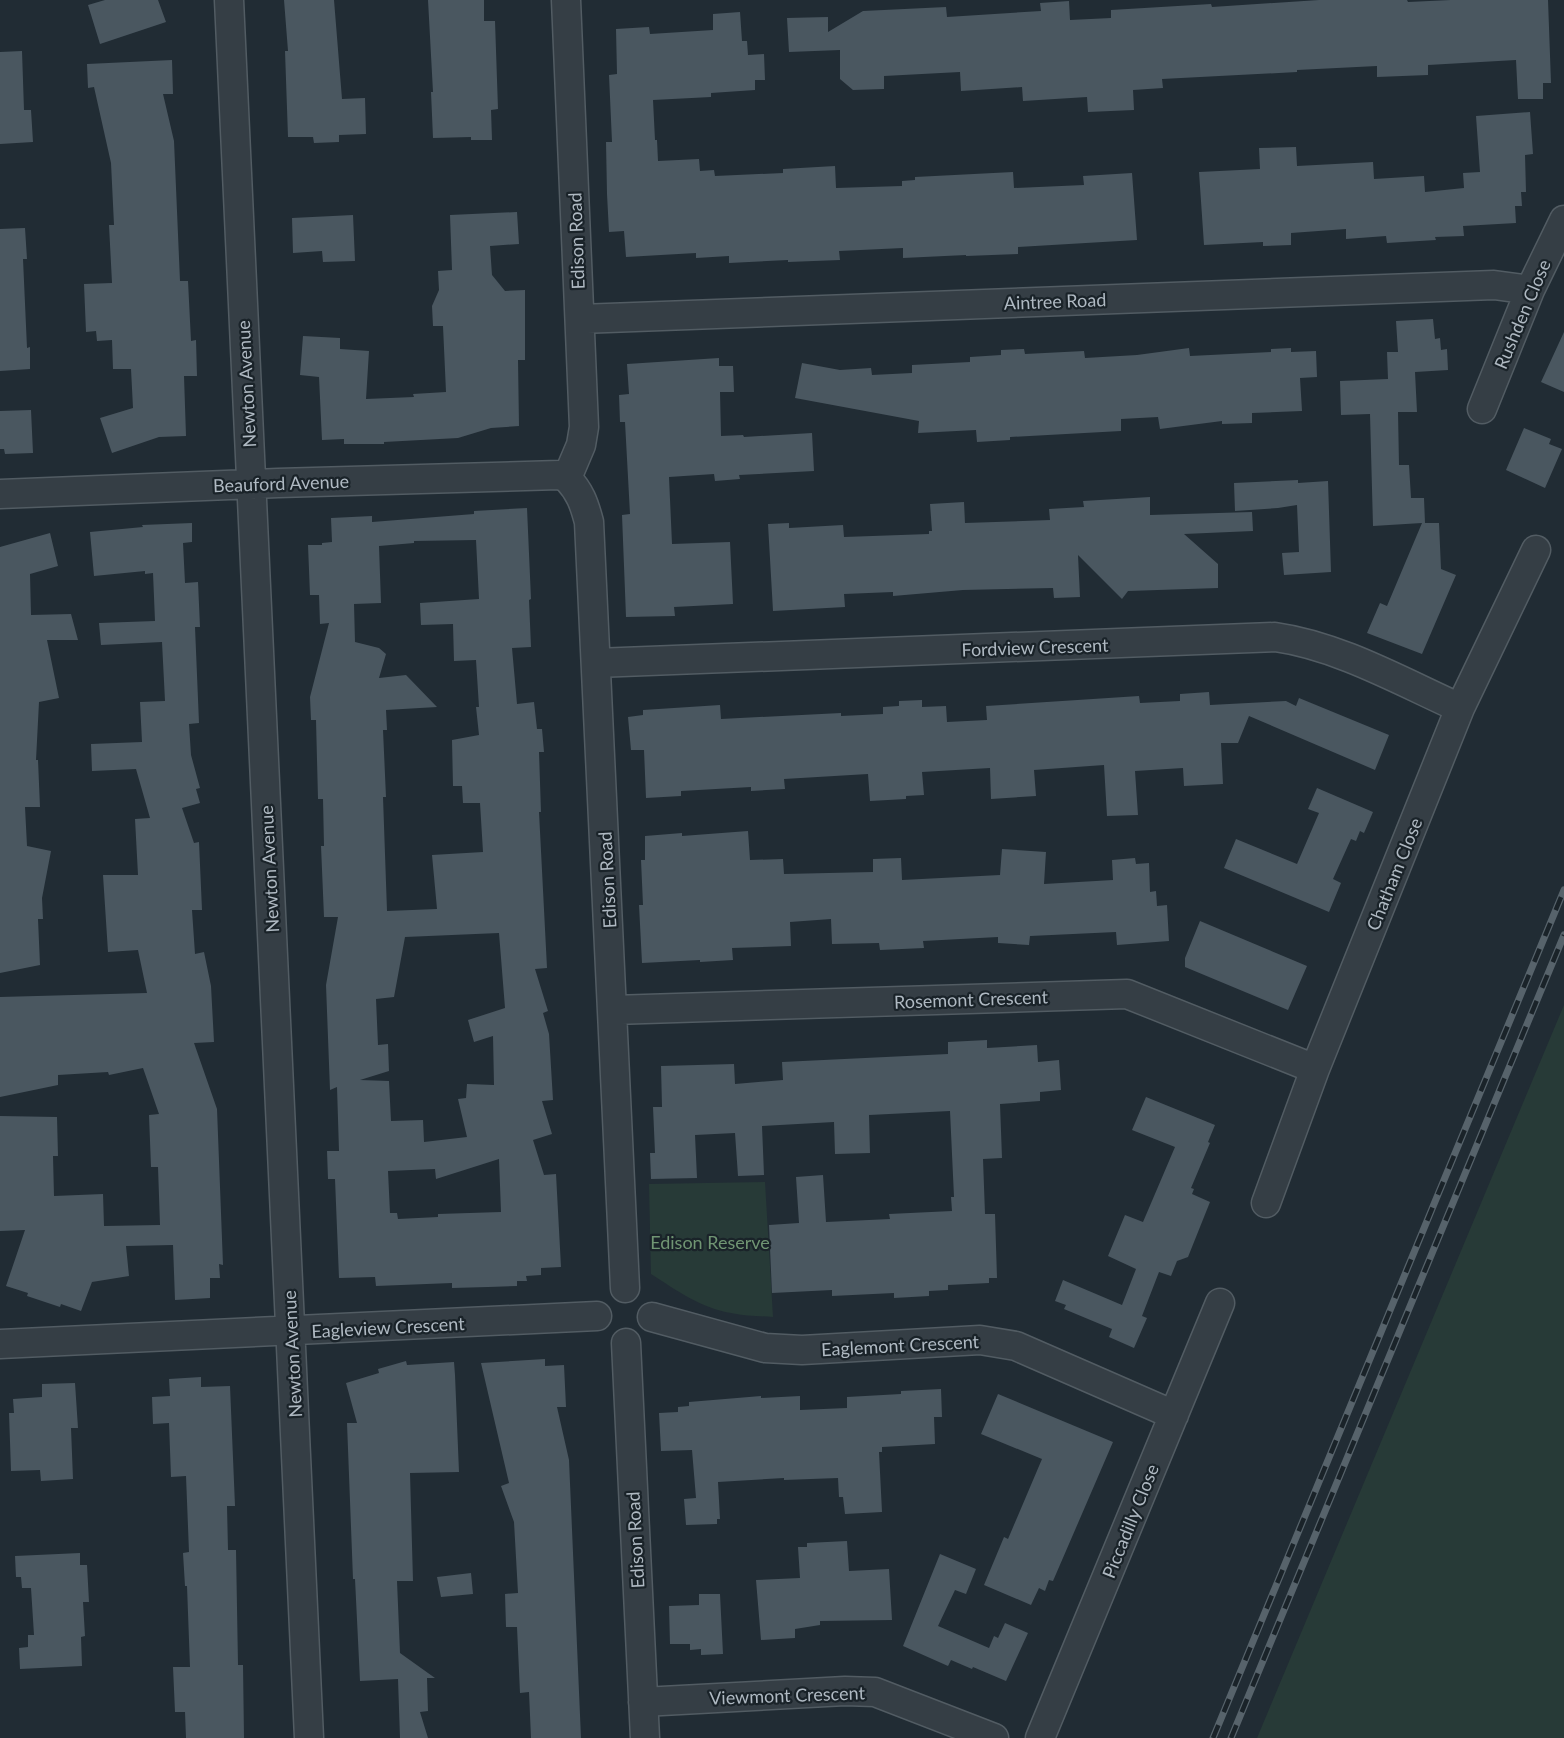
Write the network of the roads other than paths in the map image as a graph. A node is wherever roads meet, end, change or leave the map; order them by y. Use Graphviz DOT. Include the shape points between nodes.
graph roads {
  1 [pos="229,0"];
  2 [pos="566,0"];
  3 [pos="1564,220"];
  4 [pos="1530,290"];
  5 [pos="579,319"];
  6 [pos="1482,409"];
  7 [pos="565,477"];
  8 [pos="251,484"];
  9 [pos="0,494"];
  10 [pos="1536,550"];
  11 [pos="596,663"];
  12 [pos="1460,708"];
  13 [pos="613,1010"];
  14 [pos="1315,1069"];
  15 [pos="1266,1203"];
  16 [pos="625,1288"];
  17 [pos="1220,1303"];
  18 [pos="597,1316"];
  19 [pos="652,1317"];
  20 [pos="291,1332"];
  21 [pos="626,1343"];
  22 [pos="0,1344"];
  23 [pos="1174,1415"];
  24 [pos="643,1701"];
  25 [pos="309,1738"];
  26 [pos="645,1738"];
  27 [pos="994,1738"];
  28 [pos="1040,1738"];
  1 -- 8 [label="street, Newton Avenue"];
  2 -- 5 [label="street, Edison Road"];
  3 -- 4 [label="street, Rushden Close"];
  4 -- 5 [label="street, Aintree Road" via="1494,285"];
  4 -- 6 [label="street, Rushden Close"];
  5 -- 7 [label="street, Edison Road" via="584,427 581,445"];
  7 -- 8 [label="street, Beauford Avenue"];
  7 -- 11 [label="street, Edison Road" via="584,500 589,522"];
  8 -- 9 [label="street, Beauford Avenue"];
  8 -- 20 [label="street, Newton Avenue"];
  10 -- 12 [label="street, Chatham Close"];
  11 -- 12 [label="street, Fordview Crescent" via="1275,637 1339,654"];
  11 -- 13 [label="street, Edison Road"];
  12 -- 14 [label="street, Chatham Close"];
  13 -- 14 [label="street, Rosemont Crescent" via="1127,994"];
  13 -- 16 [label="street, Edison Road"];
  14 -- 15 [label="street, Chatham Close"];
  16 -- 18 [label="street" via="602,1299"];
  16 -- 19 [label="street" via="641,1294"];
  17 -- 23 [label="street, Piccadilly Close"];
  18 -- 20 [label="street, Eagleview Crescent"];
  18 -- 21 [label="street" via="603,1333"];
  19 -- 21 [label="street" via="641,1338"];
  19 -- 23 [label="street, Eaglemont Crescent" via="765,1348 802,1350 980,1340 1016,1346"];
  20 -- 22 [label="street, Eagleview Crescent"];
  20 -- 25 [label="street, Newton Avenue"];
  21 -- 24 [label="street, Edison Road"];
  23 -- 28 [label="street, Piccadilly Close"];
  24 -- 26 [label="street, Edison Road"];
  24 -- 27 [label="street, Viewmont Crescent" via="875,1692"];
}
